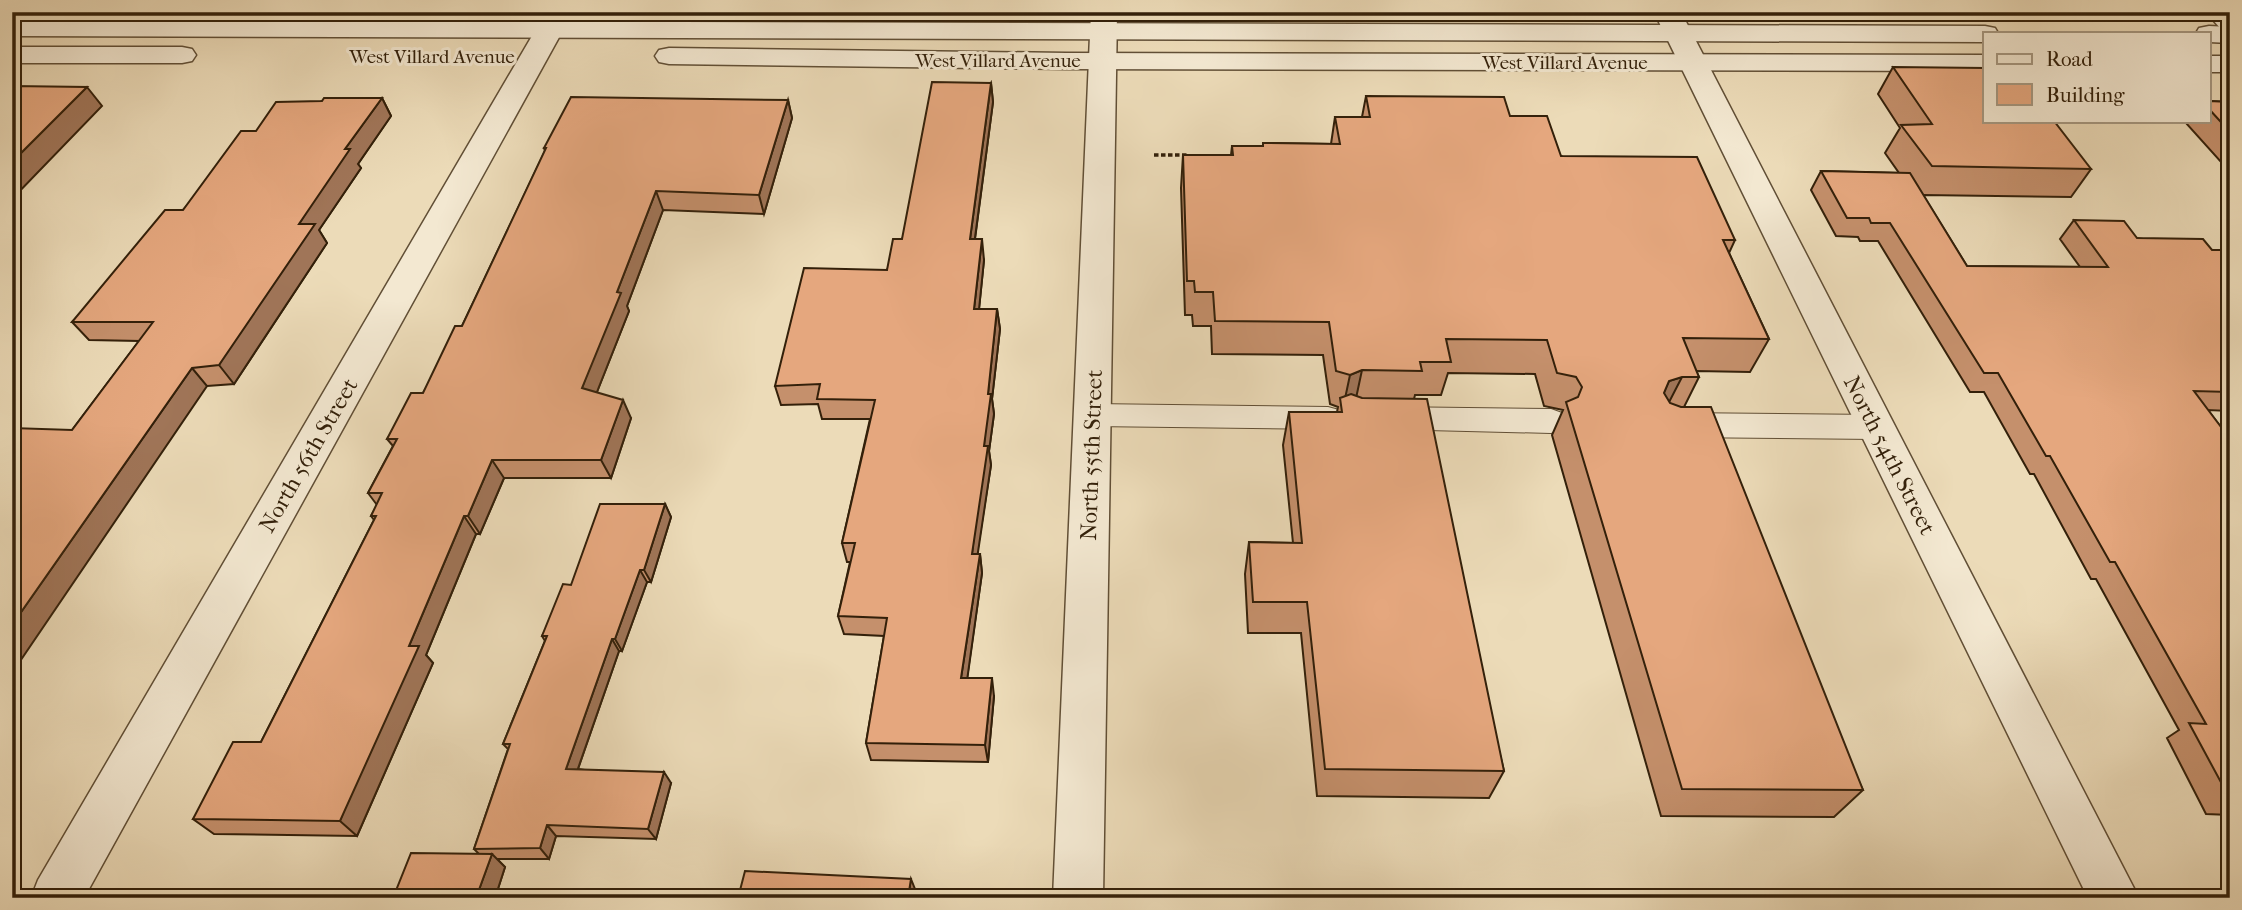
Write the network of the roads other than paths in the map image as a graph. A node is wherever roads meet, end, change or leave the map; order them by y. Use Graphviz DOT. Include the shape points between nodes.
graph roads {
  1 [pos="2219,12"];
  2 [pos="2230,22"];
  3 [pos="12,28"];
  4 [pos="549,32"];
  5 [pos="1983,34"];
  6 [pos="2210,34"];
  7 [pos="1103,35"];
  8 [pos="2230,35"];
  9 [pos="1679,36"];
  10 [pos="12,55"];
  11 [pos="206,55"];
  12 [pos="496,56"];
  13 [pos="1983,63"];
  14 [pos="2210,64"];
  15 [pos="2230,64"];
  16 [pos="1092,415"];
  17 [pos="1552,421"];
  18 [pos="1665,425"];
  19 [pos="1876,426"];
  20 [pos="56,898"];
  21 [pos="1078,898"];
  22 [pos="2114,898"];
  1 -- 2 [label="street"];
  3 -- 4 [label="street, West Villard Avenue"];
  4 -- 7 [label="street, West Villard Avenue"];
  4 -- 12 [label="street, West Villard Avenue"];
  4 -- 20 [label="street, North 56th Street"];
  5 -- 9 [label="street, West Villard Avenue"];
  6 -- 8 [label="street"];
  7 -- 9 [label="street, West Villard Avenue"];
  7 -- 16 [label="street, North 55th Street"];
  9 -- 13 [label="street, West Villard Avenue"];
  9 -- 19 [label="street, North 54th Street"];
  10 -- 11 [label="street"];
  14 -- 15 [label="street"];
  16 -- 17 [label="lane"];
  16 -- 21 [label="street, North 55th Street"];
  18 -- 19 [label="lane"];
  19 -- 22 [label="street, North 54th Street"];
}
